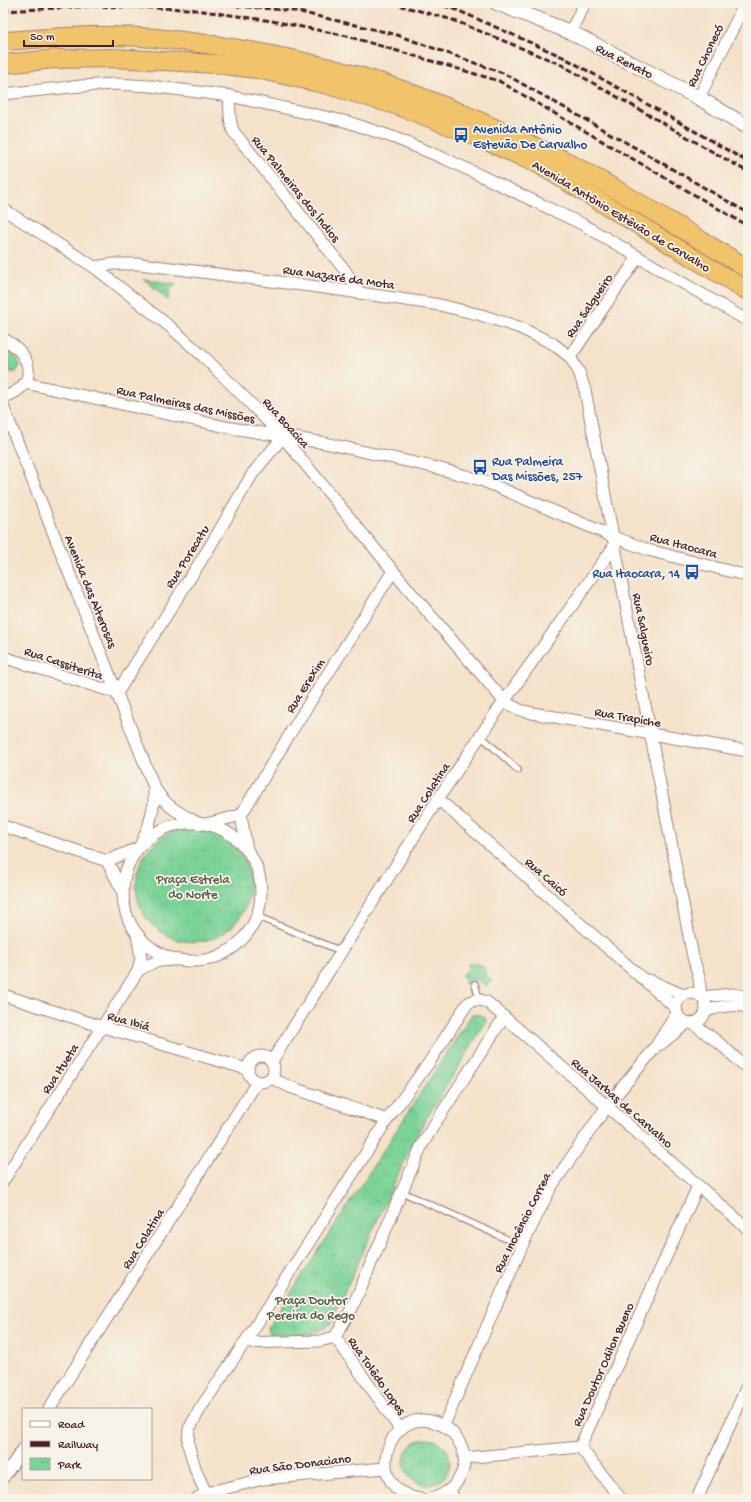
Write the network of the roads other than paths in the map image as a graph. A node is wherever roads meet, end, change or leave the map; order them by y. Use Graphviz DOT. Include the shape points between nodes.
graph roads {
  1 [pos="497,3"];
  2 [pos="585,3"];
  3 [pos="745,3"];
  4 [pos="570,32"];
  5 [pos="3,41"];
  6 [pos="3,64"];
  7 [pos="3,94"];
  8 [pos="230,96"];
  9 [pos="699,98"];
  10 [pos="748,127"];
  11 [pos="3,209"];
  12 [pos="638,257"];
  13 [pos="94,267"];
  14 [pos="748,269"];
  15 [pos="748,291"];
  16 [pos="360,293"];
  17 [pos="748,321"];
  18 [pos="3,339"];
  19 [pos="570,357"];
  20 [pos="25,383"];
  21 [pos="3,397"];
  22 [pos="3,406"];
  23 [pos="283,437"];
  24 [pos="614,541"];
  25 [pos="393,571"];
  26 [pos="748,576"];
  27 [pos="3,657"];
  28 [pos="117,694"];
  29 [pos="505,702"];
  30 [pos="650,734"];
  31 [pos="481,736"];
  32 [pos="748,751"];
  33 [pos="518,770"];
  34 [pos="154,787"];
  35 [pos="438,799"];
  36 [pos="241,815"];
  37 [pos="202,824"];
  38 [pos="3,826"];
  39 [pos="140,847"];
  40 [pos="247,851"];
  41 [pos="107,860"];
  42 [pos="123,892"];
  43 [pos="256,916"];
  44 [pos="136,932"];
  45 [pos="341,951"];
  46 [pos="184,960"];
  47 [pos="138,970"];
  48 [pos="638,975"];
  49 [pos="474,984"];
  50 [pos="3,995"];
  51 [pos="695,996"];
  52 [pos="748,997"];
  53 [pos="479,999"];
  54 [pos="748,1007"];
  55 [pos="676,1010"];
  56 [pos="705,1013"];
  57 [pos="504,1017"];
  58 [pos="690,1023"];
  59 [pos="102,1027"];
  60 [pos="718,1042"];
  61 [pos="654,1049"];
  62 [pos="272,1061"];
  63 [pos="247,1069"];
  64 [pos="748,1069"];
  65 [pos="271,1078"];
  66 [pos="258,1082"];
  67 [pos="607,1106"];
  68 [pos="387,1120"];
  69 [pos="3,1181"];
  70 [pos="698,1186"];
  71 [pos="402,1192"];
  72 [pos="748,1229"];
  73 [pos="522,1246"];
  74 [pos="334,1337"];
  75 [pos="244,1343"];
  76 [pos="748,1384"];
  77 [pos="50,1408"];
  78 [pos="444,1425"];
  79 [pos="400,1429"];
  80 [pos="580,1447"];
  81 [pos="22,1450"];
  82 [pos="464,1458"];
  83 [pos="385,1468"];
  84 [pos="3,1478"];
  85 [pos="206,1493"];
  86 [pos="452,1494"];
  87 [pos="196,1499"];
  88 [pos="414,1499"];
  89 [pos="429,1499"];
  90 [pos="621,1499"];
  91 [pos="697,1499"];
  1 -- 4 [label="street, Rua Renato"];
  2 -- 4 [label="street"];
  3 -- 9 [label="street, Rua Chonecó"];
  4 -- 9 [label="street, Rua Renato"];
  5 -- 14 [label="highway, Avenida Antônio Estêvão de Carvalho" via="101,36 153,38 274,56 381,83 497,128 569,163"];
  6 -- 15 [label="highway, Avenida Antônio Estêvão de Carvalho" via="55,59 113,58 216,64 258,69 324,84 399,106 538,164"];
  7 -- 8 [label="street, Avenida Antônio Estêvão de Carvalho" via="114,84"];
  8 -- 12 [label="street, Avenida Antônio Estêvão de Carvalho" via="348,122 394,138 521,194 582,224"];
  8 -- 16 [label="street, Rua Palmeiras dos Índios" via="228,110 233,132 344,269"];
  9 -- 10 [label="street, Rua Renato"];
  11 -- 13 [label="street, Rua Boacica"];
  12 -- 17 [label="street, Avenida Antônio Estêvão de Carvalho"];
  12 -- 19 [label="street, Rua Salgueiro"];
  13 -- 16 [label="street, Rua Nazaré da Mota" via="140,264"];
  13 -- 23 [label="street, Rua Boacica" via="204,357"];
  16 -- 19 [label="street, Rua Nazaré da Mota" via="440,305 481,315 552,344"];
  18 -- 20 [label="street" via="14,344 23,353 28,373"];
  19 -- 24 [label="street, Rua Salgueiro" via="580,372 585,390"];
  20 -- 21 [label="street" via="20,389"];
  20 -- 23 [label="street, Rua Palmeiras das Missões"];
  22 -- 28 [label="street, Avenida das Alterosas"];
  23 -- 24 [label="street, Rua Palmeiras das Missões" via="324,443 481,480"];
  23 -- 25 [label="street, Rua Boacica"];
  23 -- 28 [label="street, Rua Porecatu" via="253,472 209,548"];
  24 -- 26 [label="street, Rua Itaocara"];
  24 -- 29 [label="street, Rua Colatina"];
  24 -- 30 [label="street, Rua Salgueiro"];
  25 -- 29 [label="street, Rua Boacica"];
  25 -- 36 [label="street, Rua Erexim"];
  27 -- 28 [label="street, Rua Cassiterita"];
  28 -- 34 [label="street, Avenida das Alterosas"];
  29 -- 30 [label="street, Rua Trapiche" via="532,713"];
  29 -- 31 [label="street, Rua Colatina"];
  30 -- 32 [label="street, Rua Trapiche"];
  30 -- 51 [label="street, Rua Salgueiro" via="699,977"];
  31 -- 33 [label="lane"];
  31 -- 35 [label="street, Rua Colatina"];
  34 -- 37 [label="street, Avenida das Alterosas" via="170,807"];
  34 -- 39 [label="street, Avenida das Alterosas" via="154,803"];
  35 -- 45 [label="street, Rua Colatina"];
  35 -- 48 [label="street, Rua Caicó"];
  36 -- 37 [label="street"];
  36 -- 40 [label="street"];
  37 -- 39 [label="street" via="190,823 168,827"];
  37 -- 40 [label="street" via="223,830"];
  38 -- 41 [label="street"];
  39 -- 41 [label="street"];
  39 -- 42 [label="street" via="128,866"];
  40 -- 43 [label="street" via="261,884"];
  41 -- 42 [label="street"];
  42 -- 44 [label="street" via="125,910"];
  43 -- 45 [label="lane"];
  43 -- 46 [label="street" via="244,937 226,951 205,959"];
  44 -- 46 [label="street" via="160,953"];
  44 -- 47 [label="street, Rua Itueta" via="141,958"];
  45 -- 62 [label="street, Rua Colatina"];
  46 -- 47 [label="street" via="154,961"];
  47 -- 59 [label="street, Rua Itueta"];
  48 -- 51 [label="street, Rua Caicó"];
  48 -- 55 [label="street, Rua Caicó"];
  49 -- 53 [label="lane"];
  50 -- 59 [label="street, Rua Ibiá"];
  51 -- 52 [label="street" via="733,994"];
  51 -- 55 [label="street" via="677,1003"];
  51 -- 56 [label="street" via="706,1006"];
  53 -- 57 [label="street, Rua Jarbas de Carvalho" via="487,1002"];
  53 -- 68 [label="street" via="467,1004"];
  54 -- 56 [label="street" via="727,1005"];
  55 -- 58 [label="street" via="683,1021"];
  55 -- 61 [label="street, Rua Inocêncio Correa"];
  56 -- 58 [label="street" via="701,1019"];
  56 -- 60 [label="street"];
  57 -- 67 [label="street, Rua Jarbas de Carvalho"];
  57 -- 71 [label="street" via="432,1128"];
  58 -- 60 [label="street"];
  58 -- 61 [label="street, Rua Inocêncio Correa"];
  59 -- 63 [label="street, Rua Ibiá"];
  59 -- 69 [label="street, Rua Itueta"];
  60 -- 64 [label="street"];
  61 -- 67 [label="street, Rua Inocêncio Correa"];
  62 -- 63 [label="street" via="258,1056 250,1061"];
  62 -- 65 [label="street" via="274,1071"];
  63 -- 66 [label="street" via="250,1077"];
  65 -- 66 [label="street"];
  65 -- 68 [label="street"];
  66 -- 77 [label="street, Rua Colatina"];
  67 -- 70 [label="street, Rua Jarbas de Carvalho"];
  67 -- 73 [label="street, Rua Inocêncio Correa" via="551,1187"];
  68 -- 75 [label="street"];
  70 -- 72 [label="street, Rua Jarbas de Carvalho"];
  70 -- 80 [label="street, Rua Doutor Odilon Bueno"];
  71 -- 73 [label="lane"];
  71 -- 74 [label="street" via="352,1308"];
  73 -- 78 [label="street, Rua Inocêncio Correa"];
  74 -- 75 [label="street" via="320,1341"];
  74 -- 79 [label="street, Rua Tolêdo Lopes"];
  75 -- 85 [label="street" via="189,1429 188,1444"];
  76 -- 91 [label="street"];
  78 -- 79 [label="street" via="429,1420 414,1422"];
  78 -- 82 [label="street" via="455,1434 462,1445"];
  79 -- 83 [label="street" via="388,1445"];
  80 -- 82 [label="street, Rua Doutor Odilon Bueno"];
  80 -- 90 [label="street"];
  81 -- 84 [label="street"];
  82 -- 86 [label="street" via="463,1471"];
  83 -- 85 [label="street, Rua São Donaciano" via="263,1479"];
  83 -- 88 [label="street" via="390,1481"];
  85 -- 87 [label="street, Rua São Donaciano"];
  86 -- 89 [label="street"];
}
